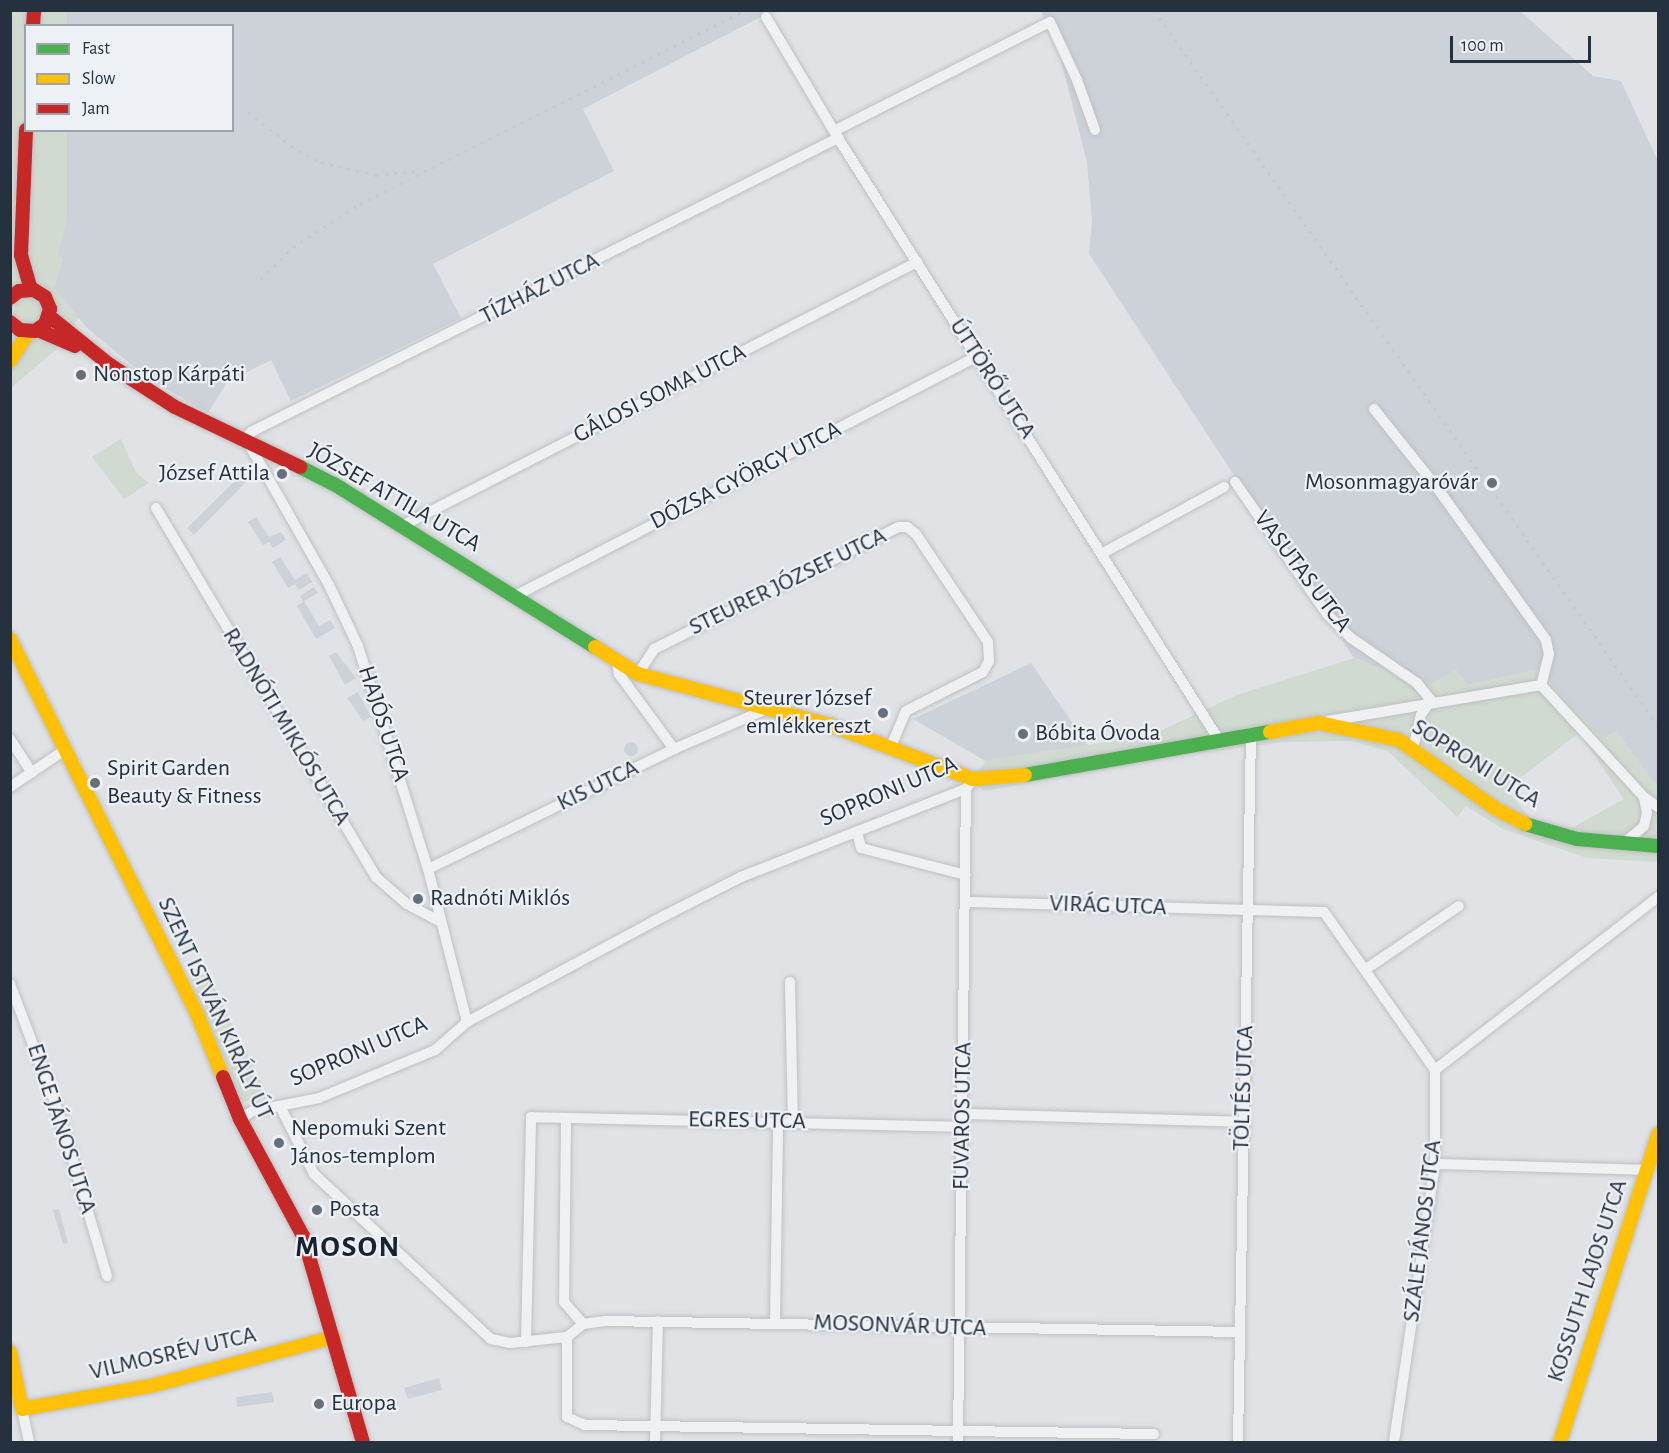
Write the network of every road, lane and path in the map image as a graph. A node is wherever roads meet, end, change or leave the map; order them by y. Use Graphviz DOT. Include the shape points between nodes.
graph roads {
  1 [pos="766,17"];
  2 [pos="1095,130"];
  3 [pos="26,132"];
  4 [pos="836,135"];
  5 [pos="21,212"];
  6 [pos="917,262"];
  7 [pos="31,289"];
  8 [pos="12,297"];
  9 [pos="49,316"];
  10 [pos="10,322"];
  11 [pos="34,331"];
  12 [pos="978,356"];
  13 [pos="10,361"];
  14 [pos="110,364"];
  15 [pos="1374,409"];
  16 [pos="246,444"];
  17 [pos="156,508"];
  18 [pos="402,526"];
  19 [pos="1103,553"];
  20 [pos="515,596"];
  21 [pos="10,639"];
  22 [pos="617,663"];
  23 [pos="638,674"];
  24 [pos="1541,685"];
  25 [pos="1431,700"];
  26 [pos="770,708"];
  27 [pos="1319,723"];
  28 [pos="1251,733"];
  29 [pos="10,739"];
  30 [pos="1219,740"];
  31 [pos="891,747"];
  32 [pos="1413,748"];
  33 [pos="66,749"];
  34 [pos="674,749"];
  35 [pos="32,773"];
  36 [pos="970,784"];
  37 [pos="10,787"];
  38 [pos="1644,797"];
  39 [pos="1659,807"];
  40 [pos="857,831"];
  41 [pos="1620,843"];
  42 [pos="1659,846"];
  43 [pos="428,869"];
  44 [pos="966,875"];
  45 [pos="1659,897"];
  46 [pos="966,902"];
  47 [pos="1459,906"];
  48 [pos="1249,910"];
  49 [pos="441,922"];
  50 [pos="1366,969"];
  51 [pos="790,982"];
  52 [pos="10,984"];
  53 [pos="467,1022"];
  54 [pos="1435,1070"];
  55 [pos="281,1108"];
  56 [pos="963,1114"];
  57 [pos="240,1119"];
  58 [pos="566,1119"];
  59 [pos="778,1122"];
  60 [pos="793,1122"];
  61 [pos="1243,1122"];
  62 [pos="963,1127"];
  63 [pos="1659,1134"];
  64 [pos="1435,1164"];
  65 [pos="1647,1170"];
  66 [pos="107,1276"];
  67 [pos="658,1321"];
  68 [pos="775,1322"];
  69 [pos="583,1324"];
  70 [pos="959,1328"];
  71 [pos="1239,1332"];
  72 [pos="334,1337"];
  73 [pos="567,1337"];
  74 [pos="526,1342"];
  75 [pos="10,1352"];
  76 [pos="22,1409"];
  77 [pos="656,1425"];
  78 [pos="958,1431"];
  79 [pos="1154,1434"];
  80 [pos="29,1443"];
  81 [pos="363,1443"];
  82 [pos="655,1443"];
  83 [pos="958,1443"];
  84 [pos="1238,1443"];
  85 [pos="1394,1443"];
  86 [pos="1560,1443"];
  1 -- 4 [label="street, ÚTTÖRŐ UTCA"];
  2 -- 4 [label="street, TÍZHÁZ UTCA" via="1050,22"];
  3 -- 5 [label="street"];
  4 -- 6 [label="street, ÚTTÖRŐ UTCA"];
  4 -- 16 [label="street, TÍZHÁZ UTCA" via="251,432"];
  5 -- 7 [label="street" via="23,269"];
  5 -- 8 [label="street"];
  6 -- 12 [label="street, ÚTTÖRŐ UTCA"];
  6 -- 18 [label="street, GÁLOSI SOMA UTCA"];
  7 -- 8 [label="street"];
  7 -- 9 [label="street" via="45,297"];
  9 -- 11 [label="street"];
  9 -- 14 [label="street, JÓZSEF ATTILA UTCA"];
  10 -- 11 [label="street, JÓZSEF ATTILA UTCA"];
  11 -- 13 [label="street"];
  11 -- 14 [label="street, JÓZSEF ATTILA UTCA"];
  12 -- 19 [label="street, ÚTTÖRŐ UTCA"];
  12 -- 20 [label="street, DÓZSA GYÖRGY UTCA"];
  14 -- 16 [label="street, JÓZSEF ATTILA UTCA" via="176,407"];
  15 -- 24 [label="street" via="1438,489 1546,640 1549,654"];
  16 -- 18 [label="street, JÓZSEF ATTILA UTCA" via="334,484"];
  16 -- 43 [label="street, HAJÓS UTCA" via="329,585 358,646"];
  17 -- 49 [label="street, RADNÓTI MIKLÓS UTCA" via="376,877 407,904"];
  18 -- 20 [label="street, JÓZSEF ATTILA UTCA"];
  19 -- 25 [label="street, VASUTAS UTCA" via="1230,485 1327,614 1351,638 1417,683"];
  19 -- 30 [label="street, ÚTTÖRŐ UTCA"];
  20 -- 22 [label="street, JÓZSEF ATTILA UTCA"];
  21 -- 33 [label="street, SZENT ISTVÁN KIRÁLY ÚT"];
  22 -- 23 [label="street, JÓZSEF ATTILA UTCA"];
  22 -- 34 [label="street" via="619,674"];
  23 -- 26 [label="street, JÓZSEF ATTILA UTCA"];
  23 -- 31 [label="street, STEURER JÓZSEF UTCA" via="654,649 899,527 907,527 916,534 988,642 989,661 983,672 906,711"];
  24 -- 25 [label="street"];
  24 -- 38 [label="street"];
  25 -- 27 [label="street"];
  25 -- 32 [label="street" via="1420,715"];
  26 -- 31 [label="street, JÓZSEF ATTILA UTCA"];
  26 -- 34 [label="street, KIS UTCA"];
  27 -- 28 [label="street, SOPRONI UTCA"];
  27 -- 32 [label="street, SOPRONI UTCA" via="1379,733"];
  28 -- 30 [label="street, SOPRONI UTCA"];
  28 -- 48 [label="street, TÖLTÉS UTCA"];
  29 -- 35 [label="street"];
  30 -- 36 [label="street, SOPRONI UTCA"];
  31 -- 36 [label="street, JÓZSEF ATTILA UTCA"];
  32 -- 41 [label="street, SOPRONI UTCA" via="1496,809 1520,821 1561,837"];
  33 -- 35 [label="street"];
  33 -- 57 [label="street, SZENT ISTVÁN KIRÁLY ÚT" via="197,1014"];
  34 -- 43 [label="street, KIS UTCA"];
  35 -- 37 [label="street"];
  36 -- 40 [label="street, SOPRONI UTCA"];
  36 -- 44 [label="street, FUVAROS UTCA"];
  38 -- 39 [label="street"];
  38 -- 41 [label="street" via="1644,826 1630,840"];
  40 -- 44 [label="street" via="861,848"];
  40 -- 53 [label="street, SOPRONI UTCA" via="741,877"];
  41 -- 42 [label="street, SOPRONI UTCA"];
  43 -- 49 [label="street, HAJÓS UTCA"];
  44 -- 46 [label="street, FUVAROS UTCA"];
  45 -- 54 [label="street"];
  46 -- 48 [label="street, VIRÁG UTCA"];
  46 -- 56 [label="street, FUVAROS UTCA"];
  47 -- 50 [label="street"];
  48 -- 50 [label="street" via="1324,912"];
  48 -- 61 [label="street, TÖLTÉS UTCA"];
  49 -- 53 [label="street, HAJÓS UTCA"];
  50 -- 54 [label="street"];
  51 -- 60 [label="street"];
  52 -- 66 [label="street, ENGE JÁNOS UTCA" via="59,1113"];
  53 -- 55 [label="street, SOPRONI UTCA" via="435,1050 319,1098"];
  54 -- 64 [label="street, SZÁLE JÁNOS UTCA"];
  55 -- 57 [label="street, SOPRONI UTCA" via="253,1111"];
  55 -- 74 [label="street" via="314,1174 491,1339"];
  56 -- 61 [label="street"];
  56 -- 62 [label="street, FUVAROS UTCA"];
  57 -- 72 [label="street, SZENT ISTVÁN KIRÁLY ÚT" via="303,1236"];
  58 -- 59 [label="street, EGRES UTCA"];
  58 -- 69 [label="street" via="564,1302"];
  58 -- 74 [label="street, EGRES UTCA" via="531,1118"];
  59 -- 60 [label="street, EGRES UTCA"];
  59 -- 68 [label="street"];
  60 -- 62 [label="street, EGRES UTCA"];
  61 -- 71 [label="street, TÖLTÉS UTCA"];
  62 -- 70 [label="street, FUVAROS UTCA"];
  63 -- 65 [label="street, KOSSUTH LAJOS UTCA"];
  64 -- 65 [label="street"];
  64 -- 85 [label="street, SZÁLE JÁNOS UTCA"];
  65 -- 86 [label="street, KOSSUTH LAJOS UTCA"];
  67 -- 68 [label="street, MOSONVÁR UTCA"];
  67 -- 69 [label="street, MOSONVÁR UTCA"];
  67 -- 77 [label="street"];
  68 -- 70 [label="street, MOSONVÁR UTCA"];
  69 -- 73 [label="street"];
  70 -- 71 [label="street, MOSONVÁR UTCA"];
  70 -- 78 [label="street, FUVAROS UTCA"];
  71 -- 84 [label="street, TÖLTÉS UTCA"];
  72 -- 76 [label="street, VILMOSRÉV UTCA" via="155,1385"];
  72 -- 81 [label="street, SZENT ISTVÁN KIRÁLY ÚT"];
  73 -- 74 [label="street"];
  73 -- 77 [label="street" via="567,1417 571,1422"];
  75 -- 76 [label="street"];
  76 -- 80 [label="street"];
  77 -- 78 [label="street"];
  77 -- 82 [label="street"];
  78 -- 79 [label="street"];
  78 -- 83 [label="street, FUVAROS UTCA"];
}
